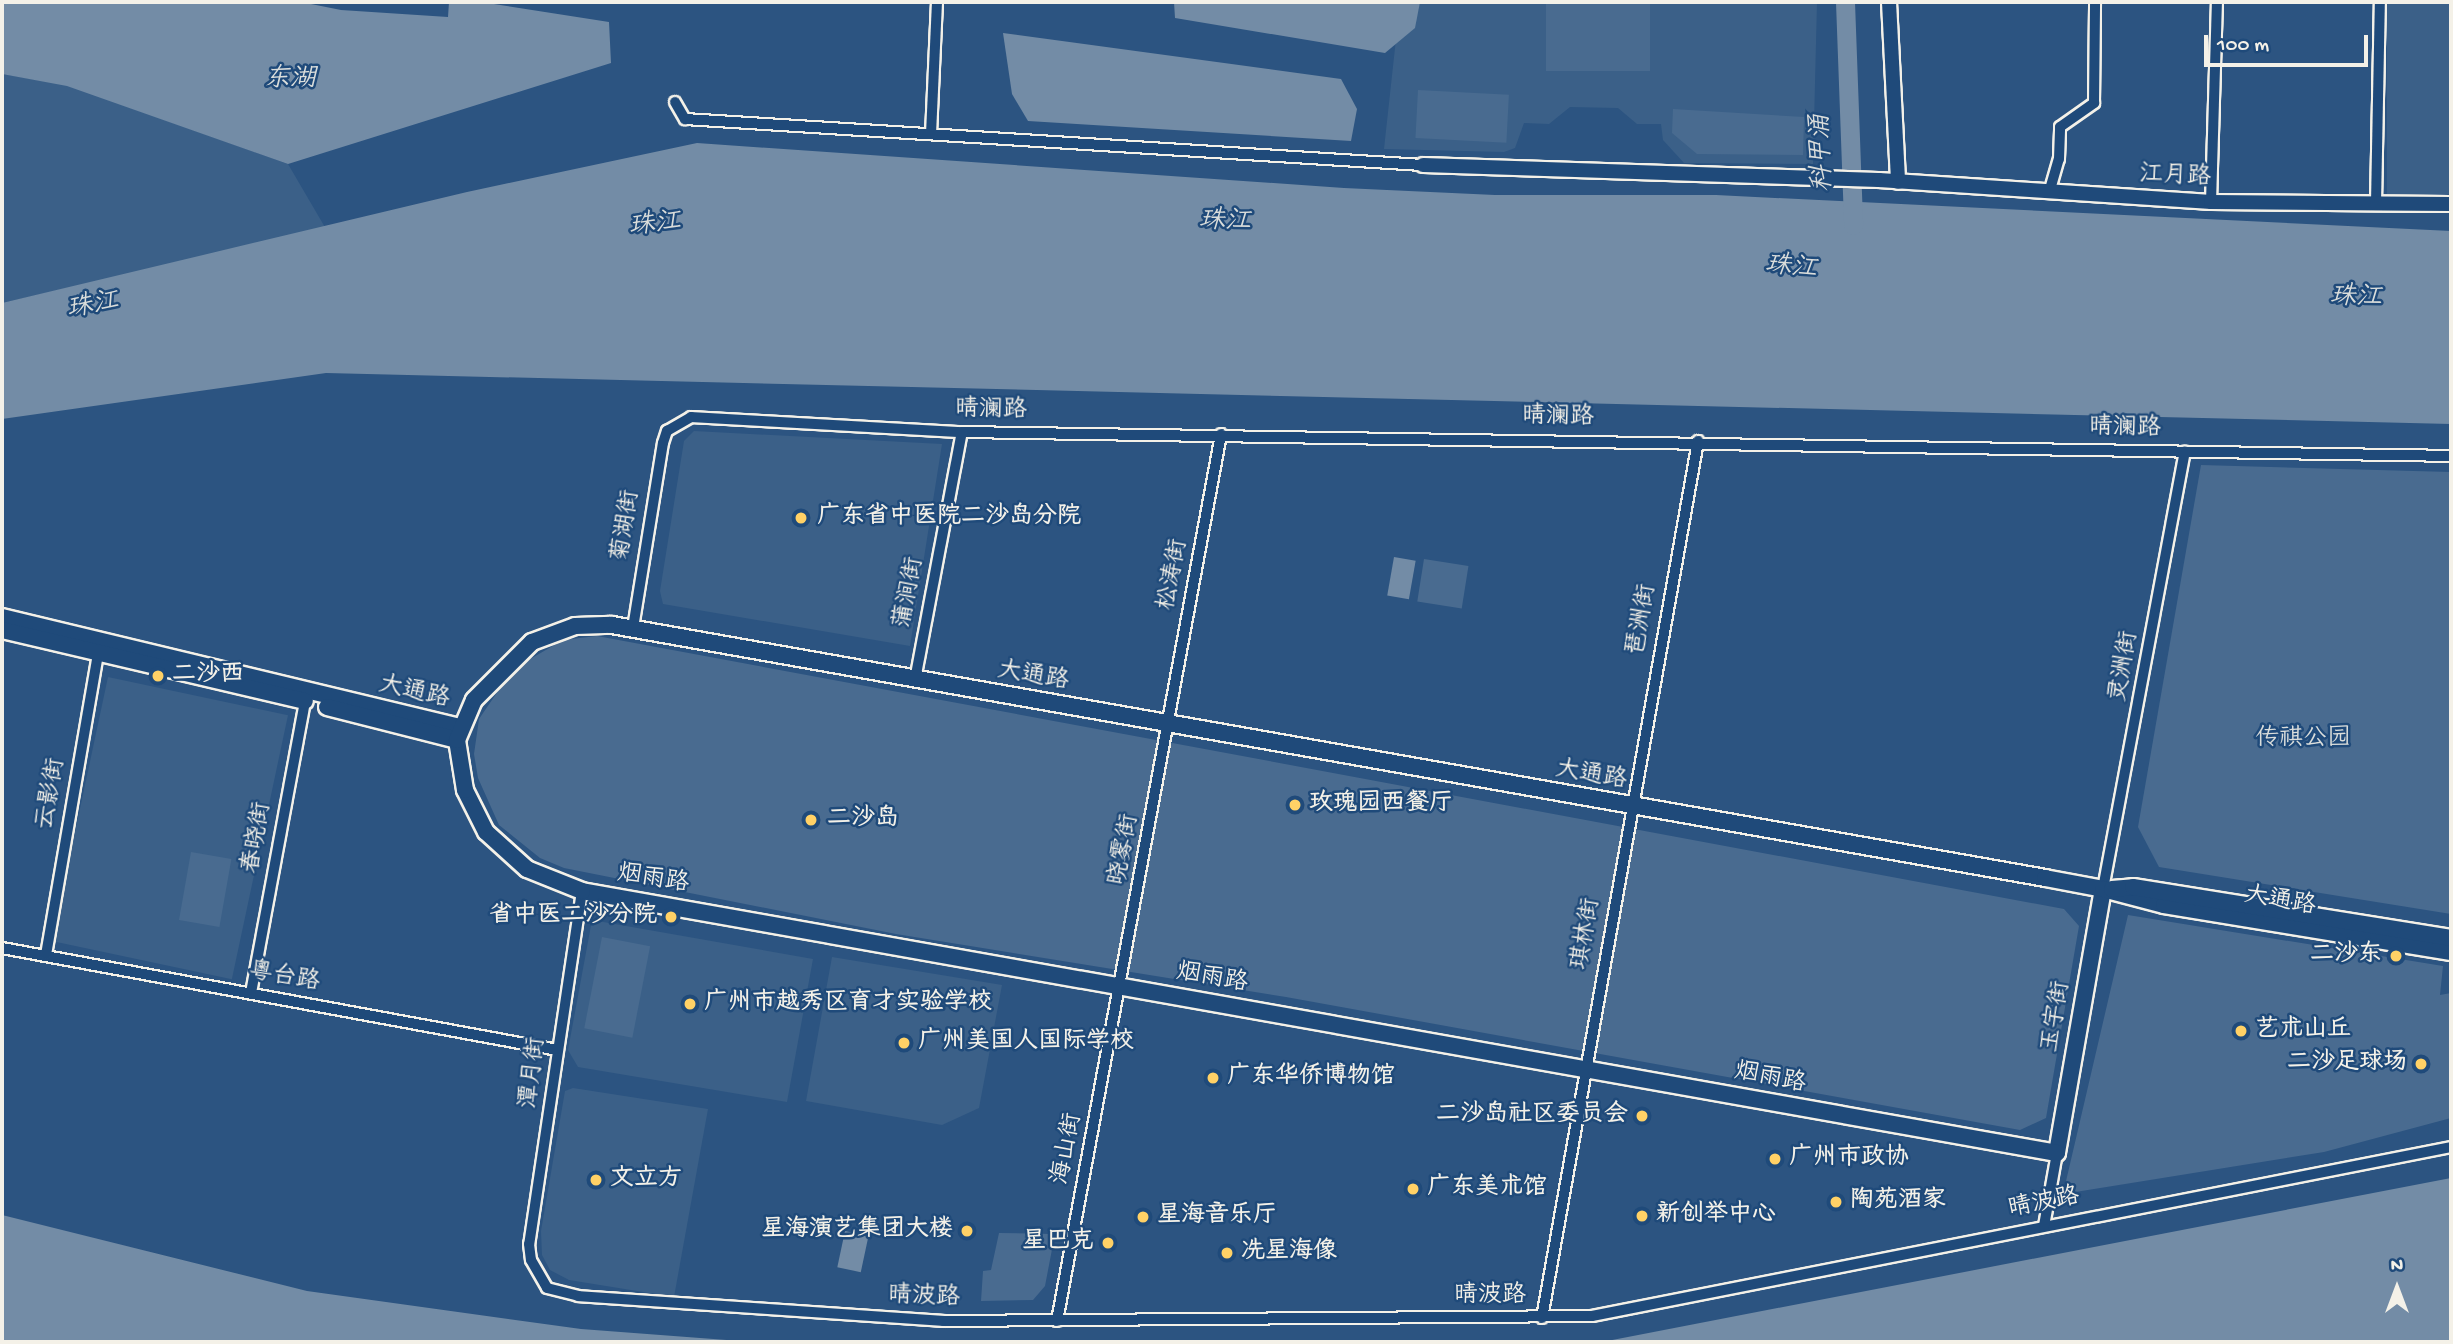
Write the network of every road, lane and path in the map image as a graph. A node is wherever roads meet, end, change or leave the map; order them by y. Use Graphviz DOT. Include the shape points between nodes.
graph roads {
  1 [pos="937,2"];
  2 [pos="1889,2"];
  3 [pos="2095,2"];
  4 [pos="2217,2"];
  5 [pos="2380,2"];
  6 [pos="675,102"];
  7 [pos="931,134"];
  8 [pos="1423,165"];
  9 [pos="1898,182"];
  10 [pos="2049,193"];
  11 [pos="2211,202"];
  12 [pos="2376,203"];
  13 [pos="2451,204"];
  14 [pos="667,431"];
  15 [pos="962,432"];
  16 [pos="1221,434"];
  17 [pos="1698,441"];
  18 [pos="2185,452"];
  19 [pos="2451,456"];
  20 [pos="2,617"];
  21 [pos="633,628"];
  22 [pos="2,630"];
  23 [pos="99,646"];
  24 [pos="915,680"];
  25 [pos="306,696"];
  26 [pos="1168,723"];
  27 [pos="458,733"];
  28 [pos="1631,806"];
  29 [pos="2103,889"];
  30 [pos="582,891"];
  31 [pos="2451,938"];
  32 [pos="2,948"];
  33 [pos="2451,953"];
  34 [pos="46,956"];
  35 [pos="1121,985"];
  36 [pos="251,993"];
  37 [pos="558,1050"];
  38 [pos="1584,1069"];
  39 [pos="2451,1147"];
  40 [pos="2057,1153"];
  41 [pos="2044,1226"];
  42 [pos="531,1259"];
  43 [pos="1542,1318"];
  44 [pos="1057,1321"];
  1 -- 7 [label="street"];
  2 -- 9 [label="street"];
  3 -- 10 [label="street" via="2094,103 2060,127 2059,159"];
  4 -- 11 [label="street"];
  5 -- 12 [label="street"];
  6 -- 7 [label="street" via="685,119"];
  7 -- 8 [label="street"];
  8 -- 9 [label="street, 江月路"];
  9 -- 10 [label="street, 江月路"];
  10 -- 11 [label="street, 江月路"];
  11 -- 12 [label="street, 江月路"];
  12 -- 13 [label="street, 江月路"];
  14 -- 15 [label="street, 晴澜路" via="691,418"];
  14 -- 21 [label="street, 菊湖街"];
  15 -- 16 [label="street, 晴澜路"];
  15 -- 24 [label="street, 蒲涧街"];
  16 -- 17 [label="street, 晴澜路"];
  16 -- 26 [label="street, 松涛街"];
  17 -- 18 [label="street, 晴澜路"];
  17 -- 28 [label="street, 琶洲街"];
  18 -- 19 [label="street, 晴澜路"];
  18 -- 29 [label="street, 灵洲街"];
  20 -- 23 [label="main road, 大通路"];
  21 -- 24 [label="main road, 大通路"];
  21 -- 27 [label="main road, 大通路" via="575,626 532,642 485,686"];
  22 -- 23 [label="main road, 大通路"];
  23 -- 25 [label="main road, 大通路"];
  23 -- 34 [label="street, 云影街"];
  24 -- 26 [label="main road, 大通路"];
  25 -- 27 [label="main road, 大通路"];
  25 -- 36 [label="street, 春晓街"];
  26 -- 28 [label="main road, 大通路"];
  26 -- 35 [label="street, 晓雾街"];
  27 -- 30 [label="main road, 烟雨路" via="465,790 486,832 527,869"];
  28 -- 29 [label="main road, 大通路"];
  28 -- 38 [label="street, 琪林街"];
  29 -- 31 [label="main road, 大通路" via="2133,887"];
  29 -- 33 [label="main road, 大通路" via="2153,903"];
  29 -- 40 [label="main road, 玉宇街"];
  30 -- 35 [label="main road, 烟雨路"];
  30 -- 37 [label="street, 潭月街"];
  32 -- 34 [label="street, 粤台路"];
  34 -- 36 [label="street, 粤台路"];
  35 -- 38 [label="main road, 烟雨路"];
  35 -- 44 [label="street, 海山街"];
  36 -- 37 [label="street, 粤台路"];
  37 -- 42 [label="street, 潭月街" via="529,1244"];
  38 -- 40 [label="main road, 烟雨路"];
  38 -- 43 [label="street, 琪林街"];
  39 -- 41 [label="street, 晴波路"];
  40 -- 41 [label="street"];
  41 -- 43 [label="street, 晴波路" via="1592,1316"];
  42 -- 44 [label="street, 晴波路" via="547,1288 578,1296 943,1321"];
  43 -- 44 [label="street, 晴波路"];
}
